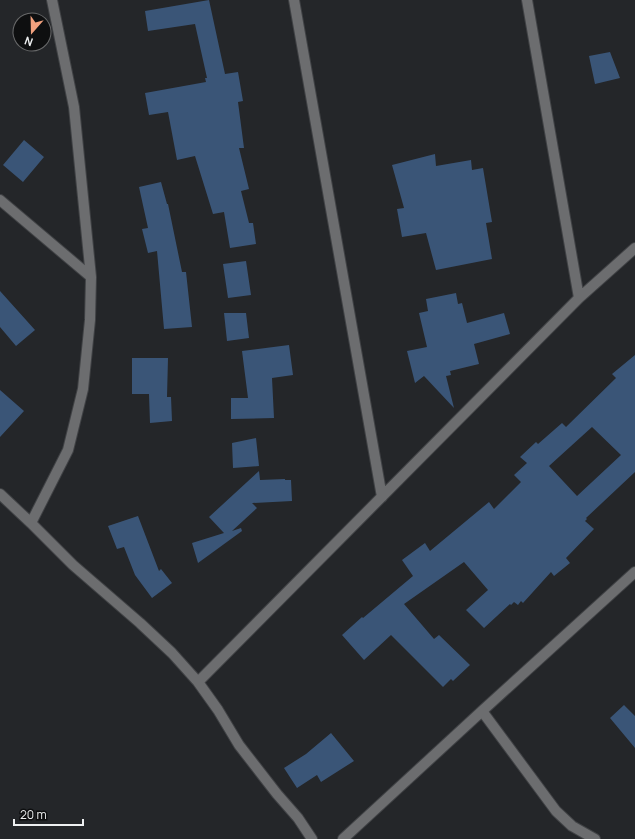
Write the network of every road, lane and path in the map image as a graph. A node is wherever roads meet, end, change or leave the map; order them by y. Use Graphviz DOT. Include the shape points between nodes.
graph roads {
  1 [pos="52,0"];
  2 [pos="294,0"];
  3 [pos="527,0"];
  4 [pos="0,200"];
  5 [pos="635,248"];
  6 [pos="91,277"];
  7 [pos="578,298"];
  8 [pos="0,494"];
  9 [pos="382,497"];
  10 [pos="31,523"];
  11 [pos="635,572"];
  12 [pos="198,682"];
  13 [pos="482,711"];
  14 [pos="312,839"];
  15 [pos="343,839"];
  16 [pos="595,839"];
  1 -- 6 [label="street" via="74,107"];
  2 -- 9 [label="street"];
  3 -- 7 [label="street"];
  4 -- 6 [label="street"];
  5 -- 7 [label="street"];
  6 -- 10 [label="street" via="90,320 83,388 68,450"];
  7 -- 9 [label="street"];
  8 -- 10 [label="street"];
  9 -- 12 [label="street"];
  10 -- 12 [label="street" via="73,565 172,652"];
  11 -- 13 [label="street"];
  12 -- 14 [label="street" via="239,744"];
  13 -- 15 [label="street"];
  13 -- 16 [label="street" via="556,811 572,826"];
}
